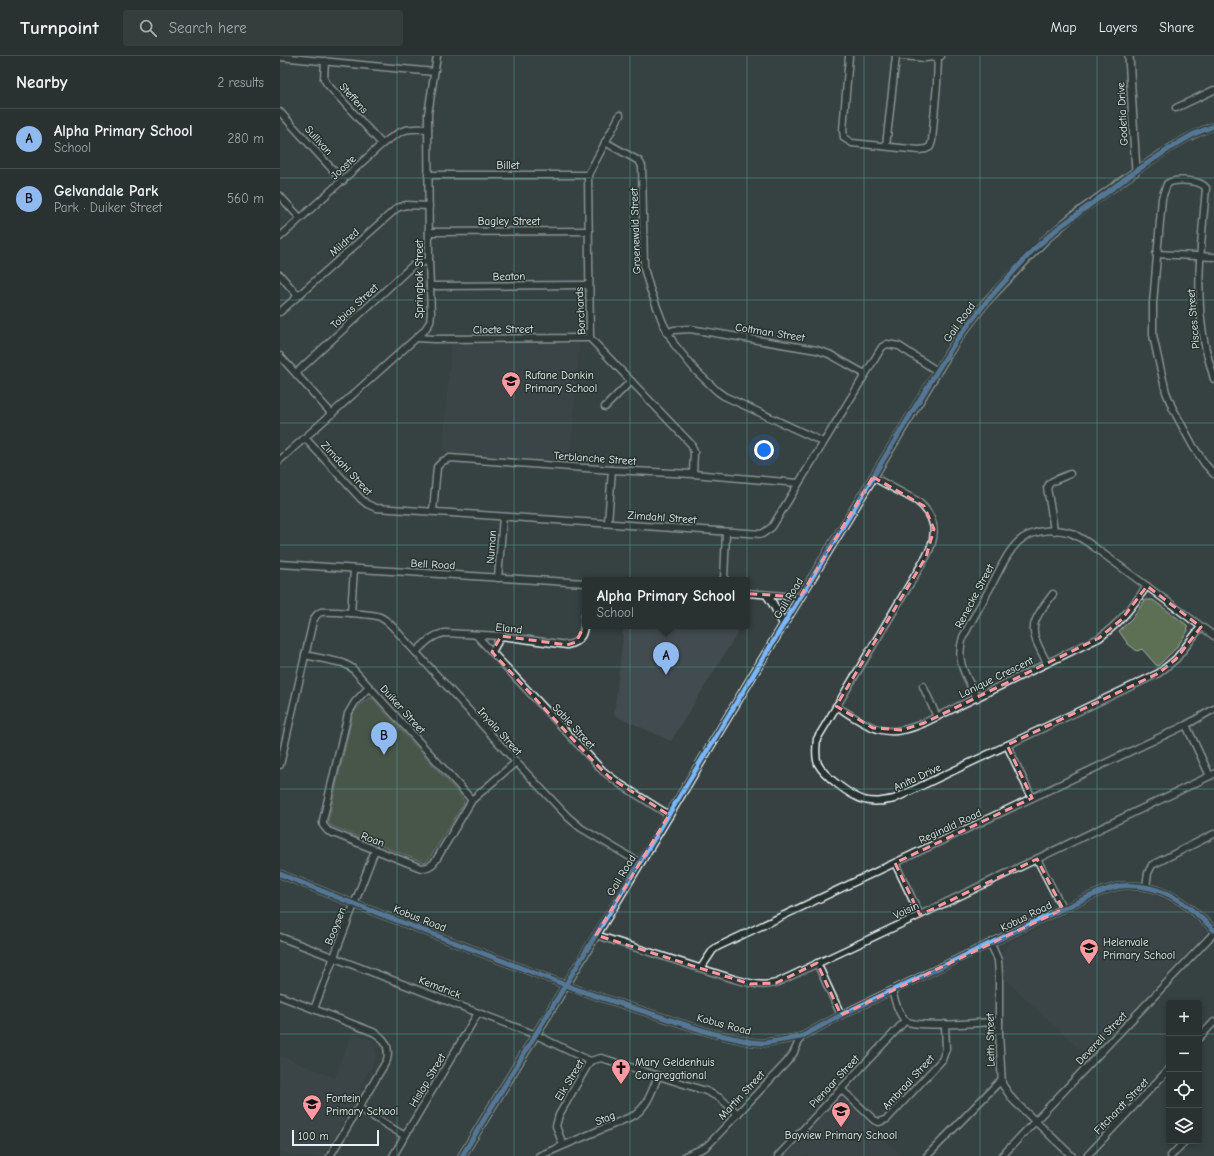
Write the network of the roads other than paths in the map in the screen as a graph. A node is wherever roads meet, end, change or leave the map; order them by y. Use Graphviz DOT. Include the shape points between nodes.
graph roads {
  1 [pos="437,56"];
  2 [pos="849,56"];
  3 [pos="896,56"];
  4 [pos="902,56"];
  5 [pos="938,56"];
  6 [pos="941,56"];
  7 [pos="1129,56"];
  8 [pos="280,57"];
  9 [pos="325,60"];
  10 [pos="434,72"];
  11 [pos="1214,90"];
  12 [pos="1176,108"];
  13 [pos="280,112"];
  14 [pos="620,115"];
  15 [pos="1214,126"];
  16 [pos="428,129"];
  17 [pos="604,142"];
  18 [pos="382,144"];
  19 [pos="886,146"];
  20 [pos="1136,170"];
  21 [pos="428,175"];
  22 [pos="588,175"];
  23 [pos="342,181"];
  24 [pos="280,196"];
  25 [pos="429,206"];
  26 [pos="300,218"];
  27 [pos="589,231"];
  28 [pos="429,232"];
  29 [pos="280,237"];
  30 [pos="1156,254"];
  31 [pos="1200,256"];
  32 [pos="1214,257"];
  33 [pos="429,261"];
  34 [pos="280,275"];
  35 [pos="589,285"];
  36 [pos="430,286"];
  37 [pos="298,296"];
  38 [pos="280,312"];
  39 [pos="667,332"];
  40 [pos="417,338"];
  41 [pos="590,338"];
  42 [pos="280,356"];
  43 [pos="937,371"];
  44 [pos="296,373"];
  45 [pos="865,374"];
  46 [pos="1214,379"];
  47 [pos="631,381"];
  48 [pos="605,407"];
  49 [pos="332,414"];
  50 [pos="306,438"];
  51 [pos="823,442"];
  52 [pos="280,460"];
  53 [pos="612,470"];
  54 [pos="693,474"];
  55 [pos="1070,474"];
  56 [pos="1214,474"];
  57 [pos="873,477"];
  58 [pos="798,483"];
  59 [pos="433,511"];
  60 [pos="503,517"];
  61 [pos="608,523"];
  62 [pos="1054,531"];
  63 [pos="726,532"];
  64 [pos="280,564"];
  65 [pos="354,569"];
  66 [pos="724,577"];
  67 [pos="498,578"];
  68 [pos="582,583"];
  69 [pos="1147,586"];
  70 [pos="750,593"];
  71 [pos="1053,594"];
  72 [pos="767,595"];
  73 [pos="800,597"];
  74 [pos="351,613"];
  75 [pos="784,624"];
  76 [pos="1201,627"];
  77 [pos="583,629"];
  78 [pos="476,635"];
  79 [pos="501,636"];
  80 [pos="1214,636"];
  81 [pos="416,652"];
  82 [pos="492,652"];
  83 [pos="305,655"];
  84 [pos="1047,662"];
  85 [pos="923,686"];
  86 [pos="370,687"];
  87 [pos="977,698"];
  88 [pos="836,706"];
  89 [pos="1214,709"];
  90 [pos="937,717"];
  91 [pos="1186,725"];
  92 [pos="1007,745"];
  93 [pos="516,762"];
  94 [pos="280,764"];
  95 [pos="1212,775"];
  96 [pos="1032,798"];
  97 [pos="472,800"];
  98 [pos="669,815"];
  99 [pos="1214,834"];
  100 [pos="375,850"];
  101 [pos="1037,858"];
  102 [pos="640,863"];
  103 [pos="896,863"];
  104 [pos="280,874"];
  105 [pos="1146,887"];
  106 [pos="354,904"];
  107 [pos="1063,909"];
  108 [pos="920,915"];
  109 [pos="1214,930"];
  110 [pos="1214,933"];
  111 [pos="596,935"];
  112 [pos="280,937"];
  113 [pos="991,944"];
  114 [pos="333,957"];
  115 [pos="817,963"];
  116 [pos="701,968"];
  117 [pos="566,986"];
  118 [pos="892,991"];
  119 [pos="280,996"];
  120 [pos="314,1009"];
  121 [pos="478,1013"];
  122 [pos="841,1015"];
  123 [pos="905,1020"];
  124 [pos="999,1021"];
  125 [pos="1214,1022"];
  126 [pos="945,1024"];
  127 [pos="536,1035"];
  128 [pos="1201,1036"];
  129 [pos="801,1037"];
  130 [pos="590,1062"];
  131 [pos="1166,1072"];
  132 [pos="658,1076"];
  133 [pos="1001,1080"];
  134 [pos="841,1089"];
  135 [pos="359,1108"];
  136 [pos="738,1114"];
  137 [pos="1035,1121"];
  138 [pos="405,1136"];
  139 [pos="1182,1144"];
  140 [pos="563,1146"];
  141 [pos="330,1156"];
  142 [pos="393,1156"];
  143 [pos="462,1156"];
  144 [pos="539,1156"];
  145 [pos="685,1156"];
  146 [pos="778,1156"];
  147 [pos="927,1156"];
  148 [pos="1002,1156"];
  149 [pos="1072,1156"];
  150 [pos="1087,1156"];
  151 [pos="1171,1156"];
  1 -- 10 [label="street, Springbok Street"];
  2 -- 19 [label="street" via="844,138 852,143"];
  3 -- 19 [label="street"];
  4 -- 5 [label="street"];
  5 -- 6 [label="street"];
  5 -- 19 [label="street" via="930,147 919,150"];
  7 -- 20 [label="street, Godetia Drive"];
  8 -- 9 [label="street"];
  9 -- 10 [label="street"];
  9 -- 18 [label="street, Steffens" via="324,79 327,84"];
  10 -- 16 [label="street, Springbok Street"];
  11 -- 12 [label="street"];
  13 -- 23 [label="street, Sullivan"];
  14 -- 17 [label="street, Borchards"];
  15 -- 20 [label="street, Gail Road" via="1194,134"];
  16 -- 18 [label="street, Jooste" via="400,131"];
  16 -- 21 [label="street, Springbok Street"];
  17 -- 22 [label="street, Borchards"];
  17 -- 39 [label="street, Groenewald Street" via="640,161 642,166 644,268"];
  18 -- 23 [label="street, Jooste"];
  20 -- 43 [label="street, Gail Road" via="1034,249 971,320"];
  21 -- 22 [label="street, Billet"];
  21 -- 25 [label="street, Springbok Street"];
  22 -- 27 [label="street, Borchards"];
  23 -- 26 [label="street, Jooste"];
  24 -- 26 [label="street"];
  25 -- 28 [label="street, Springbok Street"];
  25 -- 37 [label="street, Mildred" via="406,205 397,208"];
  26 -- 29 [label="street, Jooste"];
  27 -- 28 [label="street, Bagley Street"];
  27 -- 35 [label="street, Borchards"];
  28 -- 33 [label="street, Springbok Street"];
  30 -- 31 [label="street"];
  30 -- 31 [label="street, Pisces Street" via="1165,188 1169,182 1180,180 1200,183 1206,188"];
  30 -- 56 [label="street" via="1153,335 1166,392 1193,446"];
  31 -- 32 [label="street"];
  31 -- 46 [label="street, Pisces Street" via="1203,333"];
  33 -- 36 [label="street, Springbok Street"];
  33 -- 44 [label="street, Tobias Street" via="412,266"];
  34 -- 37 [label="street"];
  35 -- 36 [label="street, Beaton"];
  35 -- 41 [label="street, Borchards"];
  36 -- 40 [label="street, Springbok Street" via="430,322"];
  37 -- 38 [label="street, Mildred"];
  39 -- 45 [label="street, Coltman Street" via="690,329 817,350"];
  39 -- 51 [label="street, Groenewald Street" via="674,344 717,391 734,402"];
  40 -- 41 [label="street, Cloete Street"];
  40 -- 49 [label="street, Springbok Street"];
  41 -- 47 [label="street, Borchards"];
  42 -- 44 [label="street"];
  43 -- 45 [label="street, Zimdahl Street" via="899,346 887,344 878,352"];
  43 -- 57 [label="street, Gail Road"];
  44 -- 49 [label="street"];
  45 -- 51 [label="street, Zimdahl Street"];
  47 -- 48 [label="street"];
  47 -- 54 [label="street, Borchards" via="691,444 694,452"];
  49 -- 50 [label="street, Springbok Street"];
  50 -- 52 [label="street, Springbok Street"];
  50 -- 59 [label="street, Zimdahl Street" via="367,504 376,508"];
  51 -- 58 [label="street, Zimdahl Street"];
  53 -- 54 [label="street, Terblanche Street"];
  53 -- 59 [label="street, Terblanche Street" via="446,459 436,470"];
  53 -- 61 [label="street"];
  54 -- 58 [label="street, Terblanche Street"];
  55 -- 62 [label="street" via="1053,481 1047,488"];
  57 -- 73 [label="street, Gail Road"];
  57 -- 88 [label="street, Anita Drive" via="924,506 932,520 934,537 926,556"];
  58 -- 63 [label="street, Zimdahl Street" via="772,527 767,531 762,534"];
  59 -- 60 [label="street, Zimdahl Street"];
  60 -- 61 [label="street, Zimdahl Street"];
  60 -- 67 [label="street, Numan"];
  61 -- 63 [label="street, Zimdahl Street"];
  62 -- 69 [label="street, Renecke Street" via="1076,535"];
  62 -- 87 [label="street, Renecke Street" via="1038,532 1023,538 1013,548 963,637 959,658"];
  63 -- 66 [label="street"];
  64 -- 65 [label="street, Bell Road"];
  65 -- 67 [label="street, Bell Road"];
  65 -- 74 [label="street"];
  67 -- 68 [label="street, Bell Road"];
  69 -- 76 [label="street, Renecke Street"];
  69 -- 84 [label="street, Lanique Crescent" via="1122,619 1100,638"];
  70 -- 72 [label="street"];
  71 -- 84 [label="street" via="1040,611 1033,628 1033,634"];
  72 -- 73 [label="street"];
  72 -- 75 [label="street"];
  73 -- 75 [label="street, Gail Road"];
  74 -- 81 [label="street, Inyala Street" via="374,615 384,619"];
  74 -- 83 [label="street, Inyala Street" via="321,612 314,619"];
  75 -- 98 [label="street, Gail Road"];
  76 -- 80 [label="street, Renecke Street"];
  76 -- 92 [label="street, Anita Drive" via="1176,659 1160,673"];
  77 -- 79 [label="street, Eland" via="580,639 574,644 567,645"];
  78 -- 79 [label="street, Eland"];
  78 -- 81 [label="street, Eland" via="440,634 431,638"];
  78 -- 82 [label="street, Sable Street"];
  79 -- 82 [label="street"];
  81 -- 93 [label="street, Inyala Street"];
  82 -- 98 [label="street, Sable Street" via="603,771"];
  83 -- 86 [label="street, Duiker Street" via="347,665"];
  83 -- 94 [label="street"];
  84 -- 87 [label="street, Lanique Crescent"];
  85 -- 90 [label="street"];
  86 -- 97 [label="street, Duiker Street"];
  86 -- 100 [label="street, Roan" via="355,702 348,714 323,825 328,831"];
  87 -- 90 [label="street, Lanique Crescent"];
  88 -- 90 [label="street, Lanique Crescent" via="873,728 890,732 924,724"];
  88 -- 92 [label="street, Anita Drive" via="817,739 818,764 849,794 865,800 894,799"];
  89 -- 91 [label="street, Reginald Road"];
  91 -- 95 [label="street"];
  91 -- 96 [label="street, Reginald Road"];
  92 -- 96 [label="street"];
  93 -- 97 [label="street, Roan"];
  93 -- 102 [label="street, Inyala Street" via="574,823"];
  95 -- 101 [label="street, Voisin"];
  96 -- 103 [label="street, Reginald Road"];
  97 -- 100 [label="street, Roan" via="431,866 422,868"];
  98 -- 102 [label="street, Gail Road"];
  99 -- 105 [label="street" via="1152,865"];
  100 -- 106 [label="street, Booysen"];
  101 -- 107 [label="street"];
  101 -- 108 [label="street, Voisin"];
  102 -- 111 [label="street, Gail Road"];
  103 -- 108 [label="street"];
  103 -- 116 [label="street, Reginald Road" via="717,947"];
  104 -- 106 [label="street, Kobus Road"];
  105 -- 107 [label="street, Kobus Road" via="1128,885 1108,889"];
  105 -- 109 [label="street, Kobus Road" via="1180,899"];
  106 -- 114 [label="street, Booysen"];
  106 -- 117 [label="street, Kobus Road"];
  107 -- 113 [label="street, Kobus Road"];
  108 -- 115 [label="street, Voisin"];
  110 -- 137 [label="street, Deverell Street"];
  111 -- 116 [label="street, Voisin"];
  111 -- 117 [label="street, Gail Road"];
  112 -- 114 [label="street, Kemdrick"];
  113 -- 118 [label="street, Kobus Road"];
  113 -- 124 [label="street, Leith Street" via="998,960"];
  114 -- 120 [label="street, Booysen"];
  114 -- 121 [label="street, Kemdrick"];
  115 -- 116 [label="street, Voisin" via="776,983 760,985"];
  115 -- 122 [label="street"];
  117 -- 127 [label="street, Gail Road"];
  117 -- 129 [label="street, Kobus Road" via="741,1041 764,1043"];
  118 -- 122 [label="street, Kobus Road"];
  118 -- 123 [label="street"];
  119 -- 120 [label="street"];
  120 -- 135 [label="street" via="373,1032 385,1042 387,1060"];
  121 -- 127 [label="street, Kemdrick"];
  121 -- 138 [label="street, Hislop Street"];
  122 -- 129 [label="street, Kobus Road"];
  123 -- 126 [label="street" via="911,1023"];
  123 -- 134 [label="street, Pienaar Street"];
  124 -- 126 [label="street"];
  124 -- 133 [label="street, Leith Street"];
  125 -- 128 [label="street"];
  126 -- 134 [label="street, Ambraal Street" via="946,1049 942,1060 887,1119 880,1122 874,1120"];
  127 -- 130 [label="street, Kemdrick"];
  127 -- 143 [label="street, Gail Road"];
  129 -- 136 [label="street, Martin Street" via="790,1058"];
  130 -- 132 [label="street, Elk Street" via="601,1058"];
  130 -- 140 [label="street, Elk Street" via="559,1115 556,1126"];
  131 -- 150 [label="street, Fitchardt Street"];
  132 -- 136 [label="street, Elk Street" via="712,1093"];
  132 -- 140 [label="street, Stag" via="649,1100 635,1115"];
  133 -- 137 [label="street" via="1010,1097"];
  133 -- 147 [label="street, Leith Street"];
  134 -- 146 [label="street, Pienaar Street"];
  135 -- 138 [label="street"];
  135 -- 141 [label="street"];
  136 -- 145 [label="street, Martin Street" via="706,1146"];
  137 -- 148 [label="street, Deverell Street"];
  137 -- 149 [label="street"];
  138 -- 142 [label="street, Hislop Street"];
  139 -- 151 [label="street"];
  140 -- 144 [label="street, Stag"];
}
